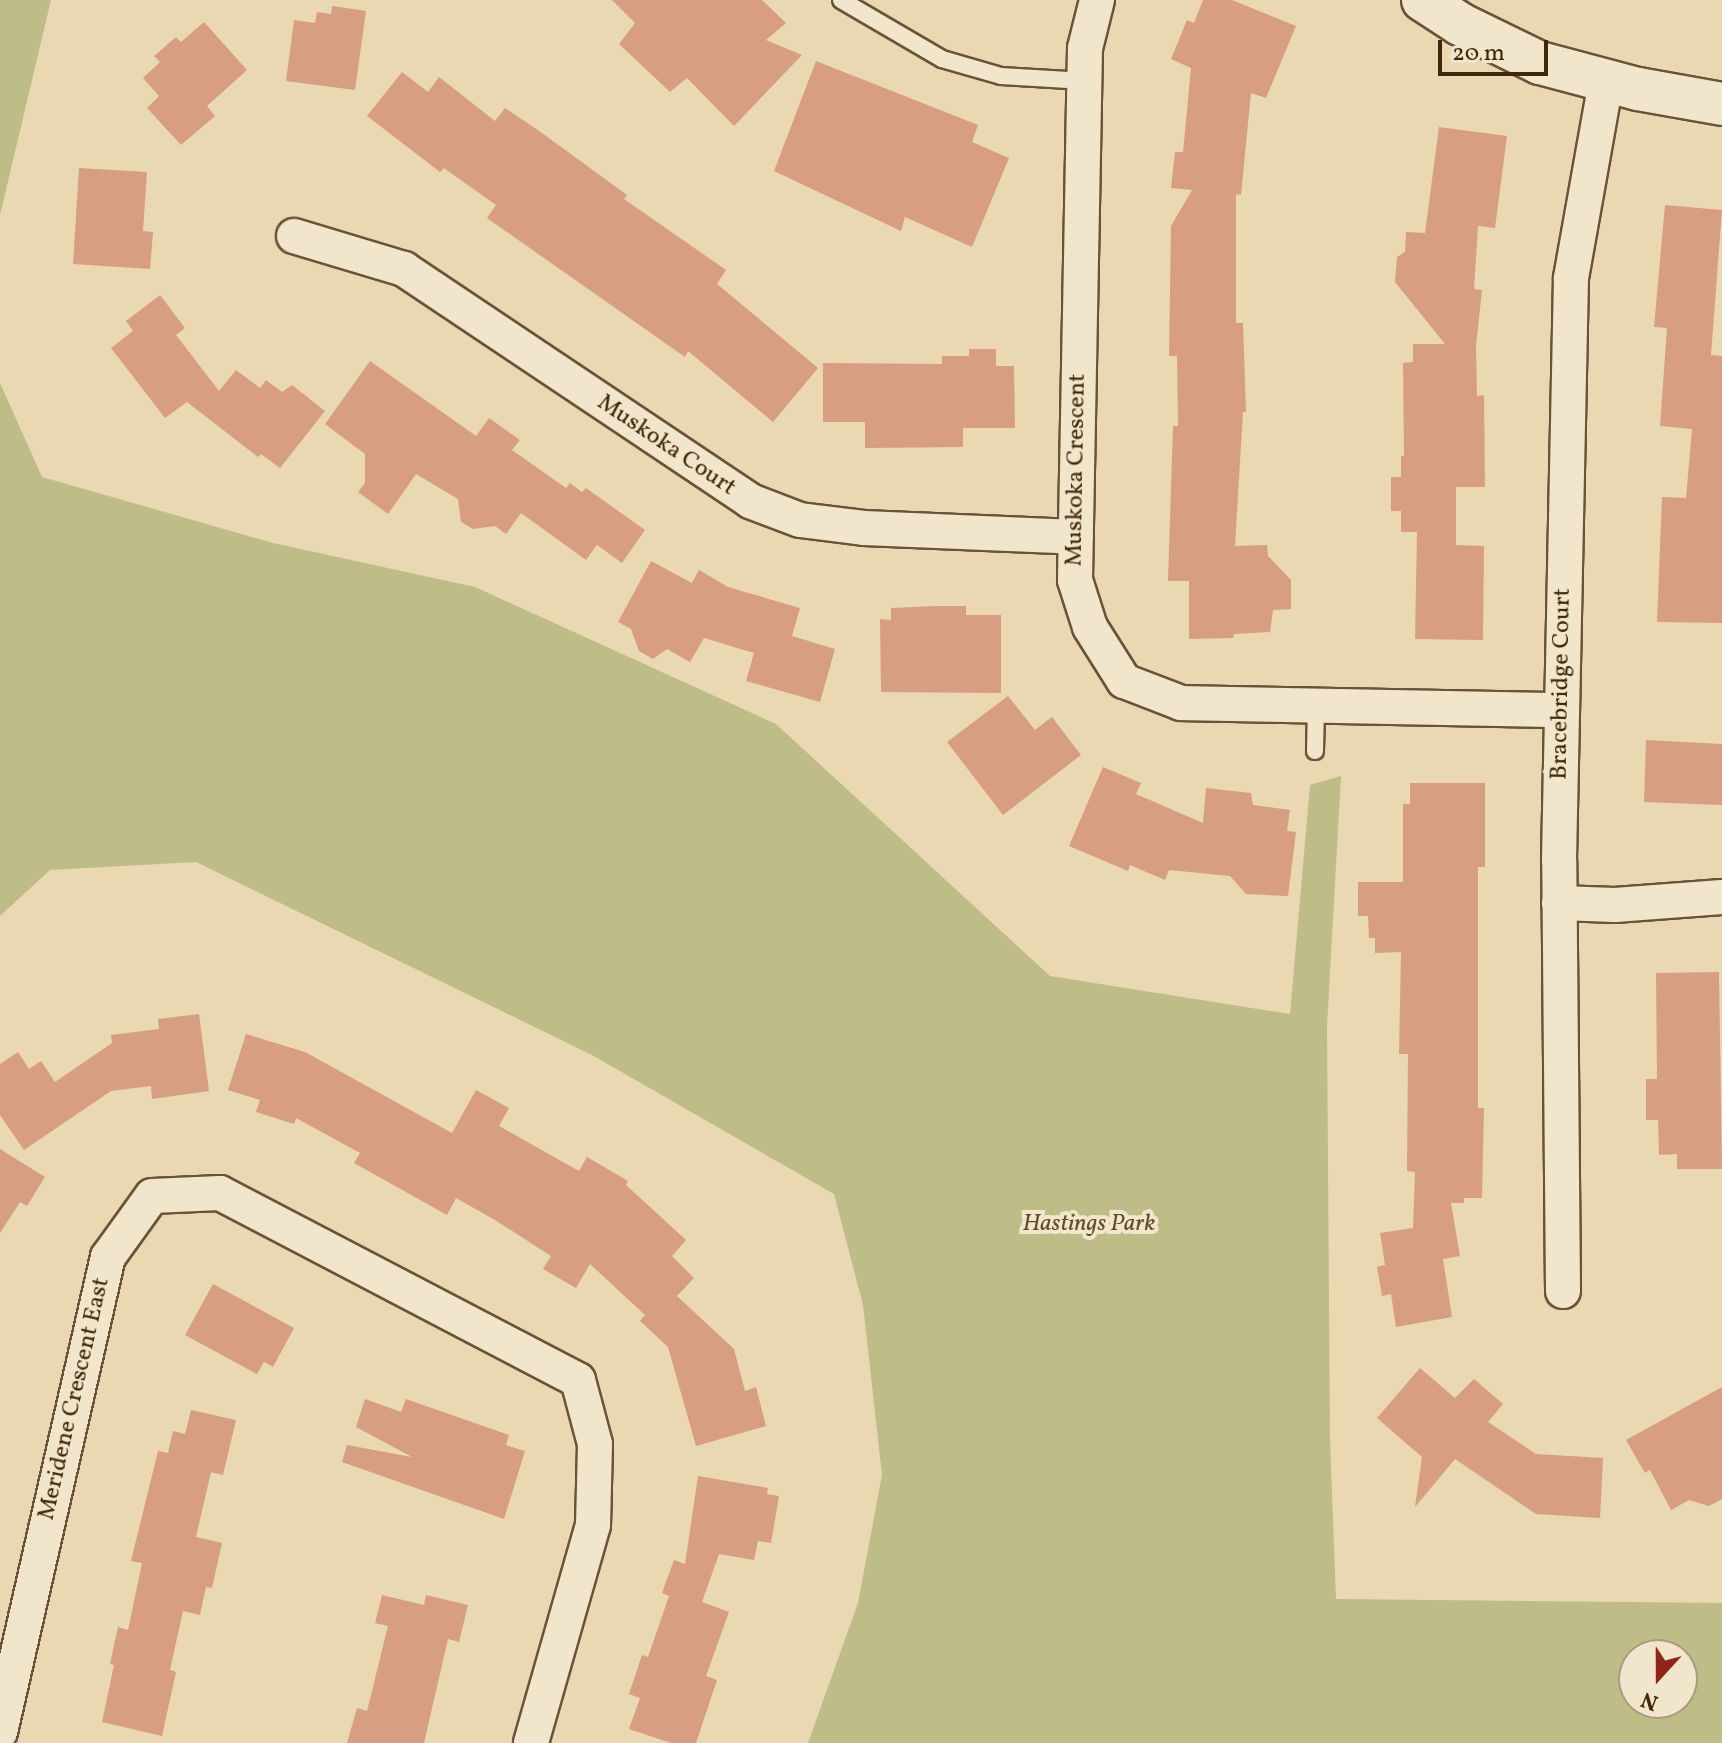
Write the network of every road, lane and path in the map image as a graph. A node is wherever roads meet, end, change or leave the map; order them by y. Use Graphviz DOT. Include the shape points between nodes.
graph roads {
  1 [pos="841,0"];
  2 [pos="1097,0"];
  3 [pos="1423,0"];
  4 [pos="1085,81"];
  5 [pos="1606,81"];
  6 [pos="1722,104"];
  7 [pos="294,236"];
  8 [pos="1076,537"];
  9 [pos="1316,706"];
  10 [pos="1561,710"];
  11 [pos="1315,751"];
  12 [pos="1722,897"];
  13 [pos="1559,903"];
  14 [pos="1563,1291"];
  15 [pos="0,1732"];
  16 [pos="531,1743"];
  1 -- 4 [label="lane" via="942,59 1001,76"];
  2 -- 4 [label="street, Muskoka Crescent" via="1085,48"];
  3 -- 5 [label="street" via="1540,63"];
  4 -- 8 [label="street, Muskoka Crescent"];
  5 -- 6 [label="street"];
  5 -- 10 [label="street, Bracebridge Court" via="1571,278"];
  7 -- 8 [label="street, Muskoka Court" via="404,269 750,501 800,520 864,528"];
  8 -- 9 [label="street, Muskoka Crescent" via="1075,580 1086,615 1124,681 1181,703"];
  9 -- 10 [label="street, Muskoka Crescent"];
  9 -- 11 [label="lane"];
  10 -- 13 [label="street, Bracebridge Court"];
  12 -- 13 [label="street" via="1615,905"];
  13 -- 14 [label="street, Bracebridge Court"];
  15 -- 16 [label="street, Meridene Crescent East" via="108,1257 152,1196 220,1193 578,1380 595,1444 593,1525"];
}
